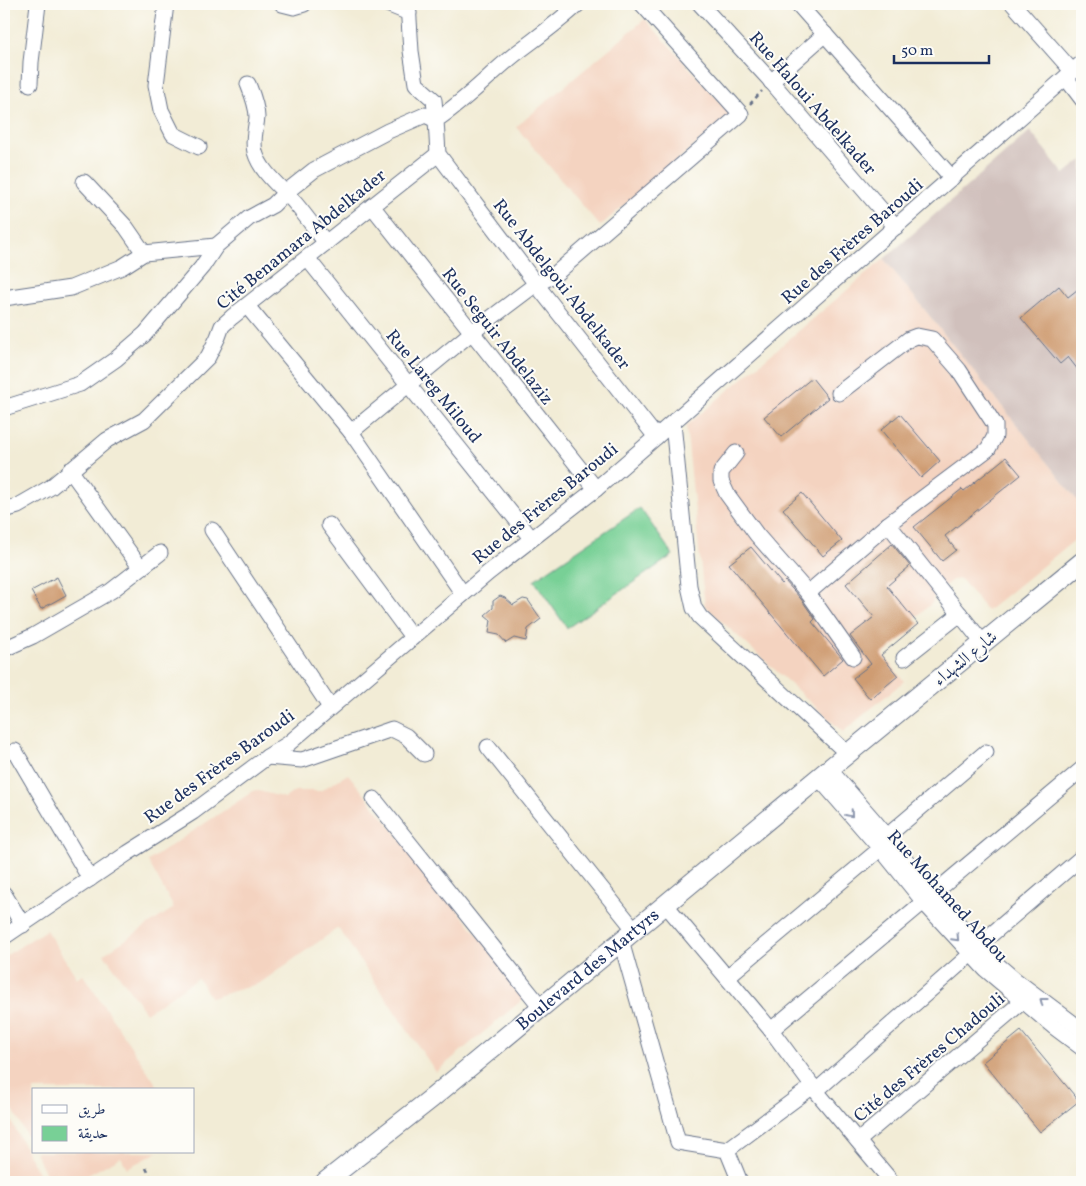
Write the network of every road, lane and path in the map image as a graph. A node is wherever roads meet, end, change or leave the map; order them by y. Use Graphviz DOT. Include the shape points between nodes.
graph roads {
  1 [pos="38,4"];
  2 [pos="166,4"];
  3 [pos="282,4"];
  4 [pos="304,4"];
  5 [pos="387,4"];
  6 [pos="578,4"];
  7 [pos="642,4"];
  8 [pos="700,4"];
  9 [pos="798,4"];
  10 [pos="1013,4"];
  11 [pos="408,9"];
  12 [pos="825,34"];
  13 [pos="1074,71"];
  14 [pos="771,82"];
  15 [pos="30,84"];
  16 [pos="248,84"];
  17 [pos="1082,98"];
  18 [pos="741,114"];
  19 [pos="436,120"];
  20 [pos="199,147"];
  21 [pos="438,154"];
  22 [pos="952,178"];
  23 [pos="84,182"];
  24 [pos="285,193"];
  25 [pos="372,206"];
  26 [pos="896,228"];
  27 [pos="326,243"];
  28 [pos="216,246"];
  29 [pos="144,253"];
  30 [pos="307,258"];
  31 [pos="536,284"];
  32 [pos="4,298"];
  33 [pos="247,306"];
  34 [pos="471,333"];
  35 [pos="408,385"];
  36 [pos="839,393"];
  37 [pos="4,408"];
  38 [pos="673,423"];
  39 [pos="351,432"];
  40 [pos="656,437"];
  41 [pos="736,453"];
  42 [pos="70,470"];
  43 [pos="596,489"];
  44 [pos="4,510"];
  45 [pos="888,524"];
  46 [pos="329,525"];
  47 [pos="212,530"];
  48 [pos="531,538"];
  49 [pos="160,553"];
  50 [pos="1082,562"];
  51 [pos="140,567"];
  52 [pos="808,593"];
  53 [pos="463,594"];
  54 [pos="960,614"];
  55 [pos="412,637"];
  56 [pos="983,643"];
  57 [pos="4,649"];
  58 [pos="854,656"];
  59 [pos="904,658"];
  60 [pos="330,707"];
  61 [pos="488,746"];
  62 [pos="15,752"];
  63 [pos="986,752"];
  64 [pos="424,754"];
  65 [pos="848,754"];
  66 [pos="267,757"];
  67 [pos="1082,768"];
  68 [pos="824,773"];
  69 [pos="374,799"];
  70 [pos="883,843"];
  71 [pos="1082,858"];
  72 [pos="90,879"];
  73 [pos="4,894"];
  74 [pos="928,897"];
  75 [pos="665,904"];
  76 [pos="23,925"];
  77 [pos="627,935"];
  78 [pos="4,937"];
  79 [pos="975,950"];
  80 [pos="727,977"];
  81 [pos="1023,1001"];
  82 [pos="541,1007"];
  83 [pos="771,1030"];
  84 [pos="1082,1030"];
  85 [pos="1082,1048"];
  86 [pos="815,1088"];
  87 [pos="858,1141"];
  88 [pos="727,1150"];
  89 [pos="146,1168"];
  90 [pos="153,1182"];
  91 [pos="325,1182"];
  92 [pos="740,1182"];
  93 [pos="892,1182"];
  1 -- 15 [label="street"];
  2 -- 20 [label="street" via="156,85 161,110 173,134"];
  3 -- 4 [label="street" via="294,7"];
  5 -- 11 [label="street"];
  6 -- 19 [label="street"];
  7 -- 18 [label="street"];
  8 -- 14 [label="street, Rue Haloui Abdelkader"];
  9 -- 12 [label="street"];
  10 -- 13 [label="street"];
  11 -- 19 [label="street" via="416,84 434,100"];
  12 -- 14 [label="street"];
  12 -- 22 [label="street"];
  13 -- 17 [label="street"];
  13 -- 22 [label="street, Rue des Frères Baroudi"];
  14 -- 18 [label="path"];
  14 -- 26 [label="street, Rue Haloui Abdelkader"];
  16 -- 24 [label="street" via="256,108 255,152 262,166"];
  18 -- 31 [label="street" via="553,276"];
  19 -- 21 [label="street"];
  19 -- 24 [label="street" via="425,115 388,131 314,170"];
  21 -- 25 [label="street, Cité Benamara Abdelkader"];
  21 -- 31 [label="street, Rue Abdelgoui Abdelkader"];
  22 -- 26 [label="street, Rue des Frères Baroudi"];
  23 -- 29 [label="street" via="126,227"];
  24 -- 27 [label="street"];
  24 -- 28 [label="street"];
  25 -- 27 [label="street, Cité Benamara Abdelkader"];
  25 -- 34 [label="street, Rue Seguir Abdelaziz"];
  26 -- 38 [label="street, Rue des Frères Baroudi"];
  27 -- 30 [label="street, Cité Benamara Abdelkader"];
  28 -- 29 [label="street"];
  28 -- 37 [label="street" via="202,268 145,334 116,359 80,384"];
  29 -- 32 [label="street" via="122,267 71,288"];
  30 -- 33 [label="street, Cité Benamara Abdelkader"];
  30 -- 35 [label="street, Rue Lareg Miloud"];
  31 -- 34 [label="street"];
  31 -- 40 [label="street, Rue Abdelgoui Abdelkader"];
  33 -- 39 [label="street"];
  33 -- 42 [label="street, Cité Benamara Abdelkader" via="222,326 208,357 144,420 107,440"];
  34 -- 35 [label="street"];
  34 -- 43 [label="street, Rue Seguir Abdelaziz"];
  35 -- 39 [label="street"];
  35 -- 48 [label="street, Rue Lareg Miloud"];
  36 -- 45 [label="street" via="909,339 917,336 932,339 959,370 995,425 995,436 988,449"];
  38 -- 40 [label="street, Rue des Frères Baroudi"];
  38 -- 65 [label="street" via="694,608"];
  39 -- 53 [label="street"];
  40 -- 43 [label="street, Rue des Frères Baroudi"];
  41 -- 52 [label="street" via="721,472 727,494 757,535"];
  42 -- 44 [label="street, Cité Benamara Abdelkader" via="51,487 18,506"];
  42 -- 51 [label="street"];
  43 -- 48 [label="street, Rue des Frères Baroudi"];
  45 -- 52 [label="street"];
  45 -- 54 [label="street"];
  46 -- 55 [label="street"];
  47 -- 60 [label="street"];
  48 -- 53 [label="street, Rue des Frères Baroudi"];
  49 -- 51 [label="street"];
  50 -- 56 [label="main road, شارع الشهداء"];
  51 -- 57 [label="street" via="110,591 33,636"];
  52 -- 58 [label="street"];
  53 -- 55 [label="street, Rue des Frères Baroudi"];
  54 -- 56 [label="street"];
  54 -- 59 [label="street"];
  55 -- 60 [label="street, Rue des Frères Baroudi"];
  56 -- 65 [label="main road, شارع الشهداء"];
  60 -- 66 [label="street, Rue des Frères Baroudi" via="288,744"];
  61 -- 77 [label="street"];
  62 -- 72 [label="street"];
  63 -- 70 [label="street"];
  64 -- 66 [label="street" via="406,736 392,729 302,760"];
  65 -- 68 [label="main road, Boulevard des Martyrs"];
  66 -- 72 [label="street, Rue des Frères Baroudi" via="193,812"];
  67 -- 74 [label="street"];
  68 -- 70 [label="street, Rue Mohamed Abdou"];
  68 -- 75 [label="main road, Boulevard des Martyrs"];
  69 -- 82 [label="street"];
  70 -- 74 [label="street, Rue Mohamed Abdou"];
  70 -- 80 [label="street"];
  71 -- 79 [label="street"];
  72 -- 76 [label="street, Rue des Frères Baroudi"];
  73 -- 76 [label="street"];
  74 -- 79 [label="street, Rue Mohamed Abdou"];
  74 -- 83 [label="street"];
  75 -- 77 [label="main road, Boulevard des Martyrs"];
  75 -- 80 [label="street, Cité des Frères Chadouli"];
  76 -- 78 [label="street, Rue des Frères Baroudi"];
  77 -- 82 [label="main road, Boulevard des Martyrs"];
  77 -- 88 [label="street" via="678,1142"];
  79 -- 81 [label="street, Rue Mohamed Abdou" via="985,969"];
  84 -- 79 [label="street, Rue Mohamed Abdou, one-way"];
  79 -- 86 [label="street"];
  80 -- 83 [label="street, Cité des Frères Chadouli"];
  81 -- 85 [label="street, Rue Mohamed Abdou"];
  81 -- 87 [label="street, Cité des Frères Chadouli"];
  82 -- 91 [label="main road, Boulevard des Martyrs"];
  83 -- 86 [label="street, Cité des Frères Chadouli"];
  86 -- 87 [label="street, Cité des Frères Chadouli"];
  86 -- 88 [label="street"];
  87 -- 93 [label="street, Cité des Frères Chadouli"];
  88 -- 92 [label="street"];
  89 -- 90 [label="path"];
}
